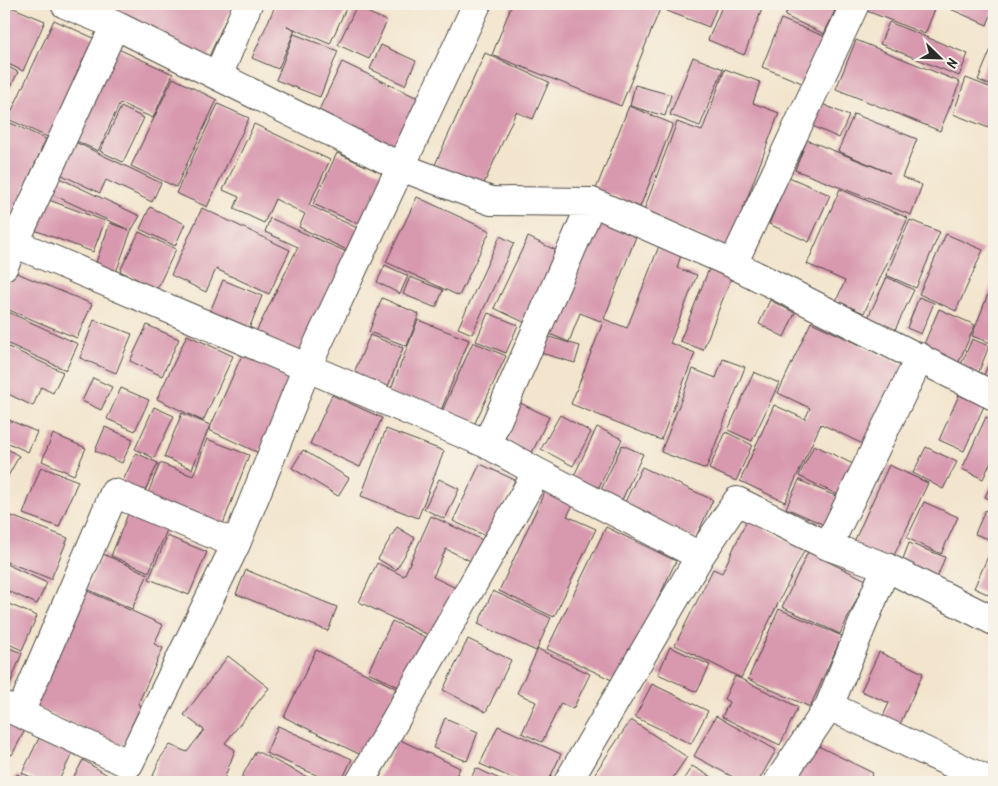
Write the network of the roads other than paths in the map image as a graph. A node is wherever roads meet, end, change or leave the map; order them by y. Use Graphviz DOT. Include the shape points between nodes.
graph roads {
  1 [pos="65,4"];
  2 [pos="248,4"];
  3 [pos="477,4"];
  4 [pos="855,4"];
  5 [pos="115,25"];
  6 [pos="218,76"];
  7 [pos="401,167"];
  8 [pos="592,202"];
  9 [pos="9,255"];
  10 [pos="733,264"];
  11 [pos="920,357"];
  12 [pos="307,367"];
  13 [pos="994,396"];
  14 [pos="487,444"];
  15 [pos="537,472"];
  16 [pos="236,544"];
  17 [pos="828,546"];
  18 [pos="700,556"];
  19 [pos="886,567"];
  20 [pos="994,621"];
  21 [pos="829,706"];
  22 [pos="12,710"];
  23 [pos="360,782"];
  24 [pos="568,782"];
  25 [pos="778,782"];
  26 [pos="992,782"];
  1 -- 5 [label="street"];
  2 -- 6 [label="street"];
  3 -- 7 [label="street"];
  4 -- 10 [label="street"];
  5 -- 6 [label="street"];
  5 -- 9 [label="street"];
  6 -- 7 [label="street"];
  7 -- 8 [label="street" via="491,201"];
  7 -- 12 [label="street"];
  8 -- 10 [label="street"];
  8 -- 14 [label="street"];
  9 -- 12 [label="street"];
  10 -- 11 [label="street"];
  11 -- 13 [label="street"];
  11 -- 17 [label="street"];
  12 -- 14 [label="street"];
  12 -- 16 [label="street"];
  14 -- 15 [label="street"];
  15 -- 18 [label="street"];
  15 -- 23 [label="street"];
  16 -- 22 [label="street" via="114,493"];
  16 -- 22 [label="street" via="129,764"];
  17 -- 18 [label="street" via="737,501"];
  17 -- 19 [label="street"];
  18 -- 24 [label="street"];
  19 -- 20 [label="street"];
  19 -- 21 [label="street"];
  21 -- 25 [label="street"];
  21 -- 26 [label="street"];
}
